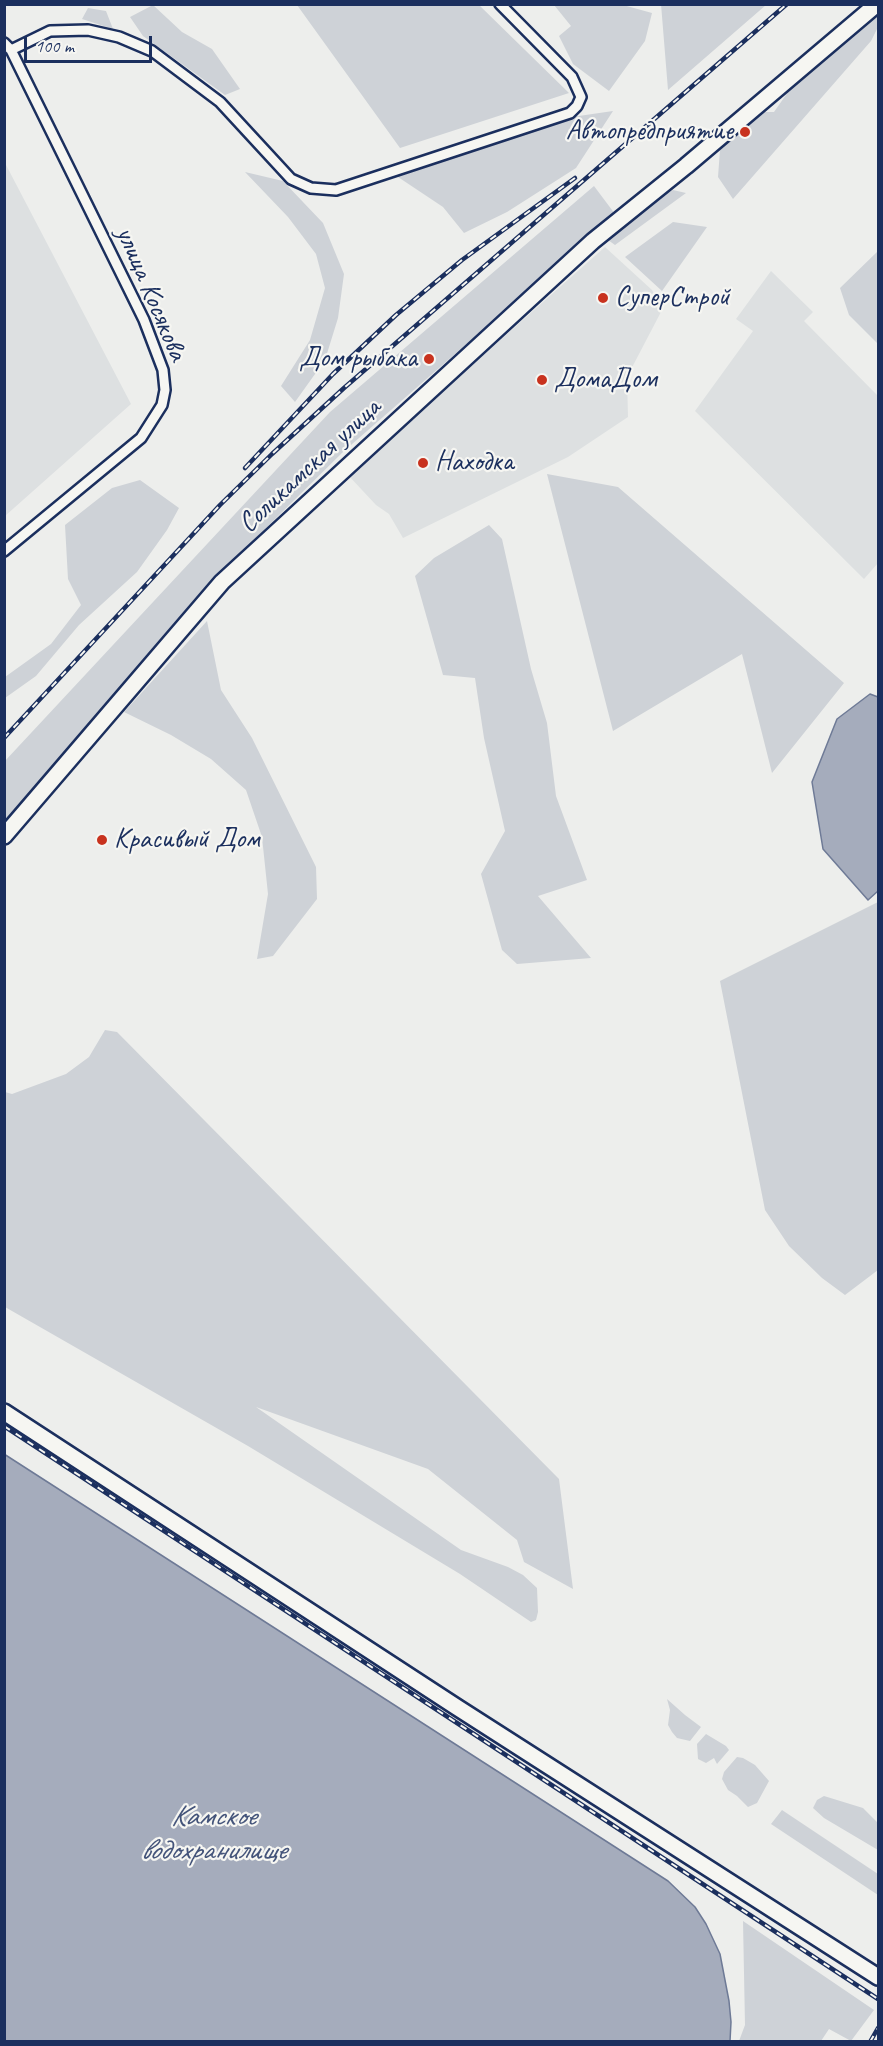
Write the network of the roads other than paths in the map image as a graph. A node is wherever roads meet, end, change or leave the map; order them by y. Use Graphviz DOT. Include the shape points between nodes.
graph roads {
  1 [pos="500,4"];
  2 [pos="877,4"];
  3 [pos="8,46"];
  4 [pos="4,551"];
  5 [pos="4,836"];
  6 [pos="4,1412"];
  7 [pos="879,1977"];
  1 -- 3 [label="street" via="572,77 581,97 577,106 570,113 336,190 311,188 291,178 220,102 141,46 88,30 50,31"];
  2 -- 5 [label="main road, Соликамская улица" via="593,241 222,582"];
  3 -- 4 [label="street, улица Косякова" via="144,320 163,370 165,390 162,405 141,438"];
  6 -- 7 [label="main road"];
}
